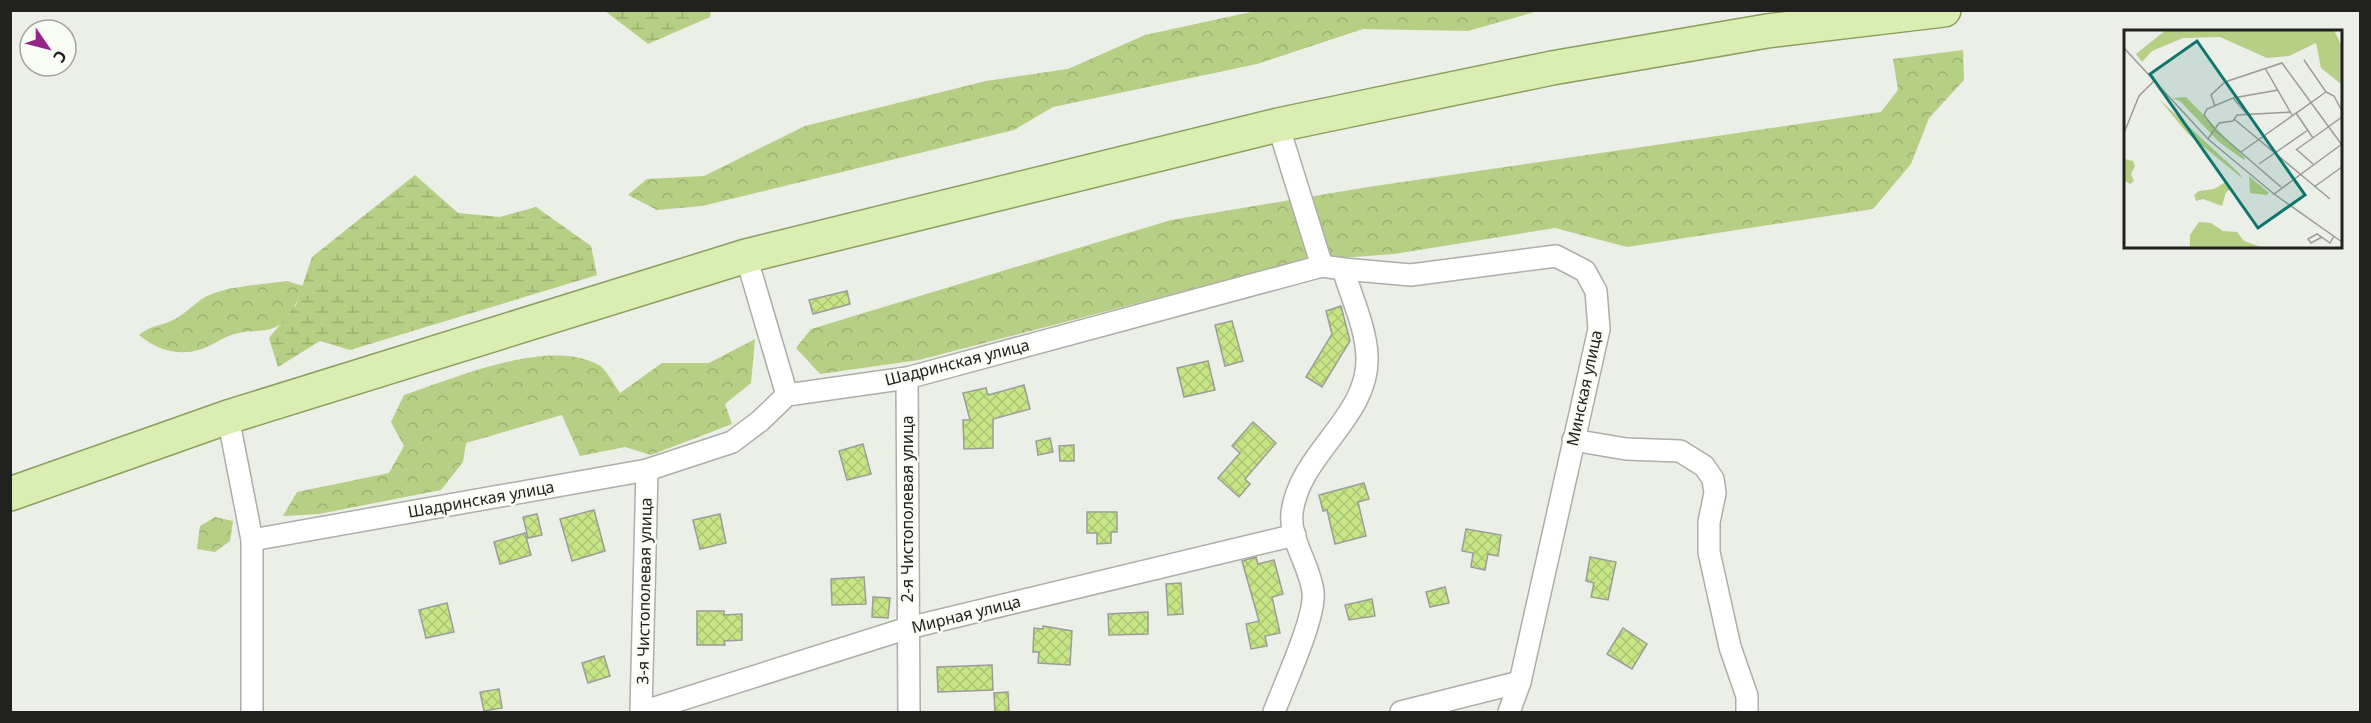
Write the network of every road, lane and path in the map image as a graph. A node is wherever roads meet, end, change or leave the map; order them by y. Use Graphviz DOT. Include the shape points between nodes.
graph roads {
  1 [pos="1944,10"];
  2 [pos="1278,125"];
  3 [pos="746,256"];
  4 [pos="1332,267"];
  5 [pos="907,378"];
  6 [pos="787,395"];
  7 [pos="228,417"];
  8 [pos="1573,440"];
  9 [pos="647,470"];
  10 [pos="10,494"];
  11 [pos="1295,535"];
  12 [pos="252,540"];
  13 [pos="908,628"];
  14 [pos="1520,682"];
  15 [pos="252,712"];
  16 [pos="642,712"];
  17 [pos="909,712"];
  18 [pos="1275,712"];
  19 [pos="1401,712"];
  20 [pos="1509,712"];
  21 [pos="1747,712"];
  1 -- 2 [label="main road" via="1767,31 1552,68"];
  2 -- 3 [label="main road"];
  2 -- 4 [label="street"];
  3 -- 6 [label="street"];
  3 -- 7 [label="main road"];
  4 -- 5 [label="street, Шадринская улица"];
  4 -- 8 [label="street, Минская улица" via="1411,275 1556,255 1584,271 1596,291 1599,328"];
  4 -- 11 [label="street" via="1368,354 1367,374 1363,392 1319,450 1296,496 1292,515"];
  5 -- 6 [label="street, Шадринская улица"];
  5 -- 13 [label="street, 2-я Чистополевая улица"];
  6 -- 9 [label="street, Шадринская улица" via="732,442"];
  7 -- 10 [label="main road"];
  7 -- 12 [label="street"];
  8 -- 14 [label="street, Минская улица"];
  8 -- 21 [label="street" via="1626,449 1680,451 1704,466 1713,479 1709,552 1730,646 1747,696"];
  9 -- 12 [label="street, Шадринская улица"];
  9 -- 16 [label="street, 3-я Чистополевая улица"];
  11 -- 13 [label="street, Мирная улица"];
  11 -- 18 [label="street" via="1310,574 1314,604"];
  12 -- 15 [label="street"];
  13 -- 16 [label="street, Мирная улица"];
  13 -- 17 [label="street, 2-я Чистополевая улица"];
  14 -- 19 [label="street"];
  14 -- 20 [label="street, Минская улица"];
}
